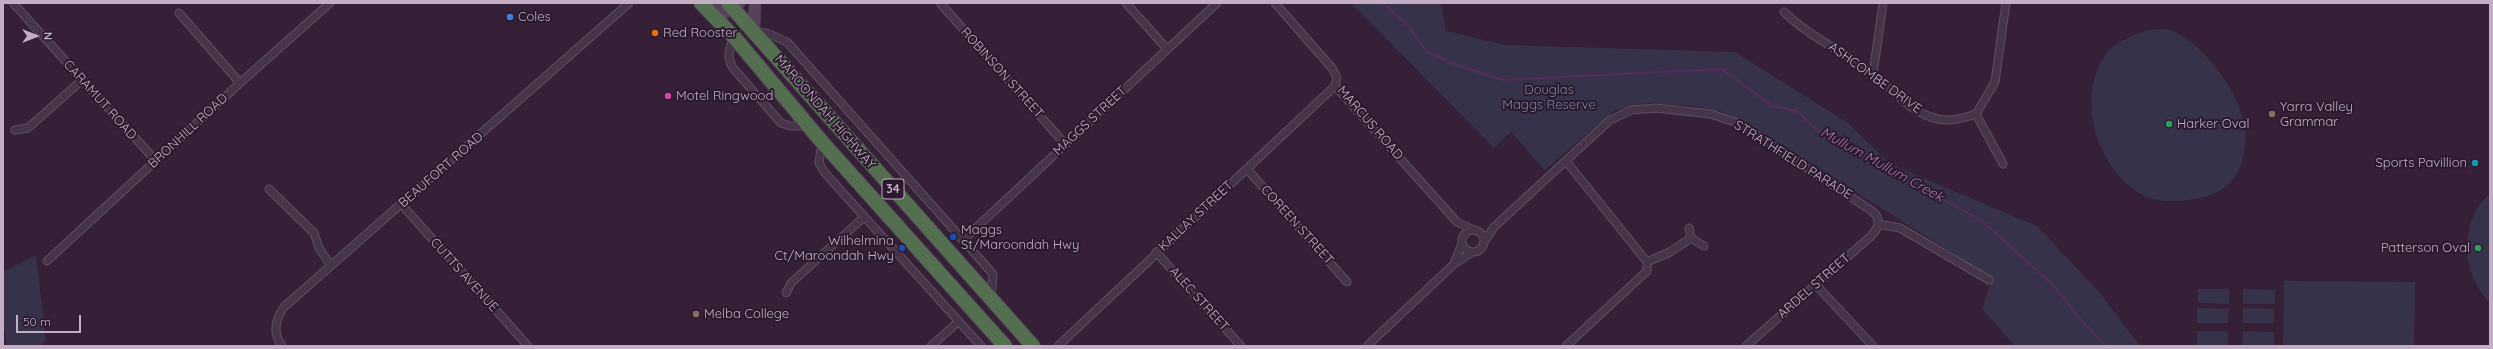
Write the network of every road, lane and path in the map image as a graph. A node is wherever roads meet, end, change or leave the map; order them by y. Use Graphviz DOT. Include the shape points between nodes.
graph roads {
  1 [pos="13,3"];
  2 [pos="329,3"];
  3 [pos="629,3"];
  4 [pos="754,3"];
  5 [pos="940,3"];
  6 [pos="1126,3"];
  7 [pos="1217,3"];
  8 [pos="1276,3"];
  9 [pos="1884,3"];
  10 [pos="2006,3"];
  11 [pos="730,4"];
  12 [pos="709,11"];
  13 [pos="1784,12"];
  14 [pos="179,13"];
  15 [pos="754,32"];
  16 [pos="734,37"];
  17 [pos="1167,49"];
  18 [pos="1873,74"];
  19 [pos="82,80"];
  20 [pos="240,83"];
  21 [pos="1335,86"];
  22 [pos="1976,114"];
  23 [pos="809,126"];
  24 [pos="15,130"];
  25 [pos="822,142"];
  26 [pos="1065,144"];
  27 [pos="156,161"];
  28 [pos="1566,161"];
  29 [pos="2002,164"];
  30 [pos="1246,169"];
  31 [pos="269,189"];
  32 [pos="401,204"];
  33 [pos="864,217"];
  34 [pos="1456,222"];
  35 [pos="1878,224"];
  36 [pos="1494,227"];
  37 [pos="1689,228"];
  38 [pos="1476,230"];
  39 [pos="1691,238"];
  40 [pos="963,240"];
  41 [pos="1462,241"];
  42 [pos="1484,242"];
  43 [pos="1704,246"];
  44 [pos="1156,252"];
  45 [pos="1471,253"];
  46 [pos="47,261"];
  47 [pos="1647,262"];
  48 [pos="1454,264"];
  49 [pos="331,266"];
  50 [pos="1989,280"];
  51 [pos="1348,282"];
  52 [pos="1816,285"];
  53 [pos="786,293"];
  54 [pos="991,300"];
  55 [pos="958,322"];
  56 [pos="282,346"];
  57 [pos="528,346"];
  58 [pos="931,346"];
  59 [pos="981,346"];
  60 [pos="1005,346"];
  61 [pos="1033,346"];
  62 [pos="1058,346"];
  63 [pos="1241,346"];
  64 [pos="1367,346"];
  65 [pos="1566,346"];
  66 [pos="1746,346"];
  67 [pos="1872,346"];
  1 -- 19 [label="street, CARAMUT ROAD"];
  2 -- 20 [label="street, BRONHILL ROAD"];
  3 -- 32 [label="street, BEAUFORT ROAD"];
  4 -- 15 [label="street"];
  5 -- 26 [label="street, ROBINSON STREET"];
  6 -- 17 [label="street"];
  7 -- 17 [label="street, MAGGS STREET"];
  8 -- 21 [label="street, MARCUS ROAD" via="1332,68 1337,78"];
  9 -- 18 [label="street"];
  10 -- 22 [label="street" via="1995,82"];
  11 -- 12 [label="street"];
  11 -- 15 [label="highway, MAROONDAH HIGHWAY / 34"];
  12 -- 16 [label="highway, MAROONDAH HIGHWAY / 34"];
  13 -- 18 [label="street, ASHCOMBE DRIVE" via="1797,24"];
  14 -- 20 [label="street"];
  15 -- 40 [label="street" via="767,33 787,42"];
  15 -- 54 [label="highway, MAROONDAH HIGHWAY / 34"];
  16 -- 23 [label="highway, MAROONDAH HIGHWAY / 34"];
  16 -- 23 [label="street" via="729,48 728,60 733,68 781,123 790,126"];
  17 -- 26 [label="street, MAGGS STREET"];
  18 -- 22 [label="street, ASHCOMBE DRIVE" via="1915,109 1930,117 1944,121"];
  19 -- 24 [label="street" via="28,128"];
  19 -- 27 [label="street, CARAMUT ROAD"];
  20 -- 27 [label="street, BRONHILL ROAD"];
  21 -- 30 [label="street, KALLAY STREET"];
  21 -- 34 [label="street, MARCUS ROAD"];
  22 -- 29 [label="street"];
  23 -- 25 [label="highway, MAROONDAH HIGHWAY / 34"];
  25 -- 33 [label="street" via="819,163"];
  25 -- 60 [label="highway, MAROONDAH HIGHWAY / 34"];
  26 -- 40 [label="street, MAGGS STREET"];
  27 -- 46 [label="street, BRONHILL ROAD"];
  28 -- 35 [label="street, STRATHFIELD PARADE" via="1610,120 1632,110 1656,108 1711,114 1740,124 1872,211 1877,216"];
  28 -- 36 [label="street, STRATHFIELD PARADE"];
  28 -- 47 [label="street"];
  30 -- 44 [label="street, KALLAY STREET"];
  30 -- 51 [label="street, COREEN STREET"];
  31 -- 49 [label="street" via="314,232 319,248"];
  32 -- 49 [label="street, BEAUFORT ROAD"];
  32 -- 57 [label="street, CUTTS AVENUE"];
  33 -- 53 [label="street" via="791,283"];
  33 -- 55 [label="street"];
  34 -- 38 [label="street, MARCUS ROAD"];
  34 -- 41 [label="street, MARCUS ROAD"];
  35 -- 50 [label="street" via="1900,228"];
  35 -- 52 [label="street, ARDEL STREET" via="1870,237"];
  36 -- 38 [label="street, STRATHFIELD PARADE"];
  36 -- 42 [label="street, STRATHFIELD PARADE"];
  37 -- 39 [label="street"];
  38 -- 41 [label="street" via="1465,234"];
  38 -- 42 [label="street" via="1482,235"];
  39 -- 43 [label="street"];
  39 -- 47 [label="street" via="1670,252"];
  40 -- 54 [label="street" via="993,274"];
  41 -- 45 [label="street" via="1465,249"];
  41 -- 48 [label="street"];
  42 -- 45 [label="street" via="1482,249"];
  44 -- 62 [label="street, KALLAY STREET"];
  44 -- 63 [label="street, ALEC STREET"];
  45 -- 48 [label="street"];
  47 -- 65 [label="street" via="1647,271"];
  48 -- 64 [label="street"];
  49 -- 56 [label="street, BEAUFORT ROAD" via="284,307 275,326 277,340"];
  52 -- 66 [label="street, ARDEL STREET"];
  52 -- 67 [label="street"];
  54 -- 61 [label="highway, MAROONDAH HIGHWAY / 34"];
  55 -- 58 [label="street"];
  55 -- 59 [label="street"];
}
